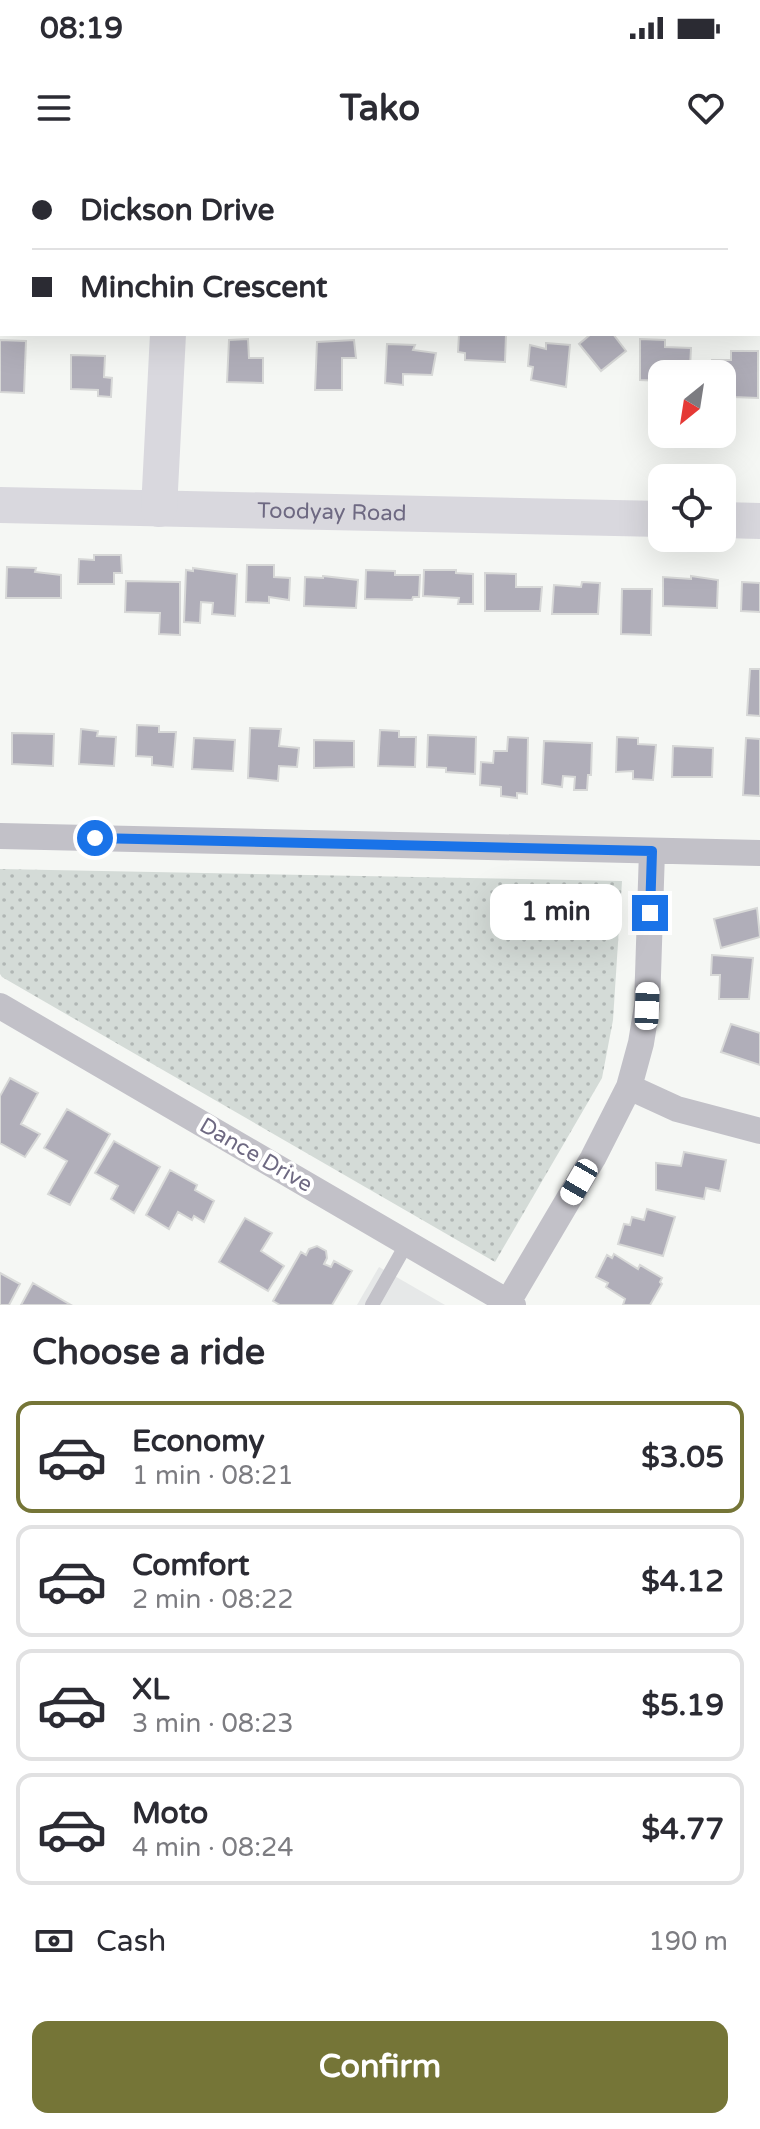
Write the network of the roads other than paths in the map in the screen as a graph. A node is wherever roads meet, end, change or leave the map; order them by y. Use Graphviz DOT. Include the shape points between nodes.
graph roads {
  1 [pos="168,336"];
  2 [pos="0,505"];
  3 [pos="159,509"];
  4 [pos="648,519"];
  5 [pos="736,520"];
  6 [pos="760,521"];
  7 [pos="0,836"];
  8 [pos="652,851"];
  9 [pos="760,853"];
  10 [pos="0,1006"];
  11 [pos="629,1087"];
  12 [pos="760,1131"];
  13 [pos="407,1243"];
  14 [pos="510,1304"];
  15 [pos="372,1305"];
  1 -- 3 [label="main road"];
  2 -- 3 [label="main road, Toodyay Road"];
  3 -- 4 [label="main road, Toodyay Road"];
  5 -- 6 [label="main road"];
  7 -- 8 [label="street"];
  8 -- 9 [label="street"];
  8 -- 11 [label="street" via="647,1006"];
  10 -- 13 [label="street, Dance Drive"];
  11 -- 12 [label="street" via="677,1109"];
  11 -- 14 [label="street"];
  13 -- 14 [label="street, Dance Drive"];
  13 -- 15 [label="lane"];
}
